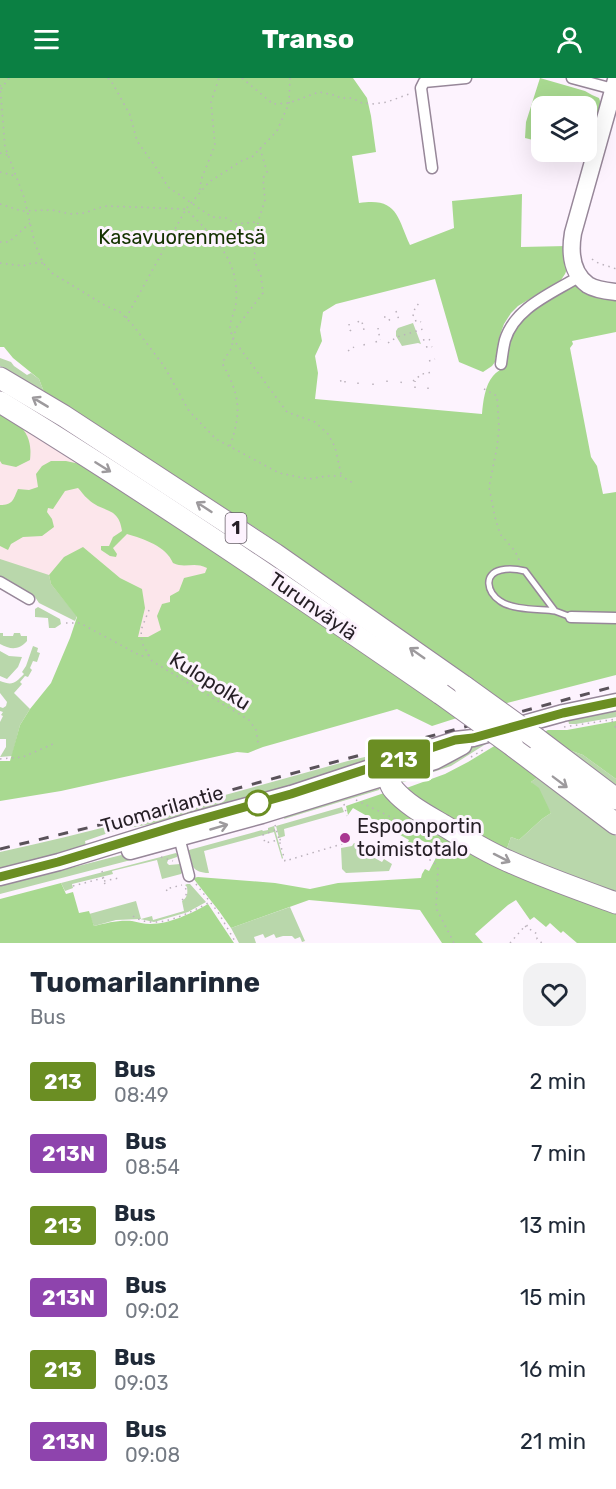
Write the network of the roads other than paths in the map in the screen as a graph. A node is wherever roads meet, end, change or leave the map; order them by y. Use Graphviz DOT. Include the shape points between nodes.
graph roads {
  1 [pos="466,78"];
  2 [pos="572,78"];
  3 [pos="588,80"];
  4 [pos="615,84"];
  5 [pos="432,168"];
  6 [pos="580,276"];
  7 [pos="616,292"];
  8 [pos="501,364"];
  9 [pos="0,378"];
  10 [pos="0,402"];
  11 [pos="0,582"];
  12 [pos="29,599"];
  13 [pos="555,611"];
  14 [pos="571,617"];
  15 [pos="616,618"];
  16 [pos="616,702"];
  17 [pos="387,770"];
  18 [pos="616,799"];
  19 [pos="616,824"];
  20 [pos="178,832"];
  21 [pos="0,877"];
  22 [pos="184,880"];
  23 [pos="0,885"];
  24 [pos="616,903"];
  1 -- 5 [label="street" via="424,82 421,88"];
  2 -- 3 [label="street"];
  3 -- 4 [label="street"];
  4 -- 6 [label="main road" via="573,232 571,254"];
  6 -- 7 [label="main road" via="589,285"];
  6 -- 8 [label="street" via="521,314 505,341"];
  18 -- 9 [label="highway, Turunväylä / 1, one-way, bridge" via="275,554"];
  10 -- 19 [label="highway, Turunväylä / 1, one-way, bridge" via="264,571 441,694"];
  11 -- 12 [label="street"];
  13 -- 13 [label="lane" via="525,571 513,568 490,575 488,586 501,602"];
  13 -- 14 [label="lane"];
  14 -- 15 [label="street"];
  16 -- 17 [label="main road, Tuomarilantie" via="473,738 435,761"];
  17 -- 20 [label="main road, Tuomarilantie" via="262,815"];
  17 -- 24 [label="highway, one-way" via="393,788 407,802 472,842 540,875"];
  20 -- 21 [label="main road, Tuomarilantie"];
  20 -- 22 [label="street"];
  20 -- 23 [label="main road, Tuomarilantie"];
}
